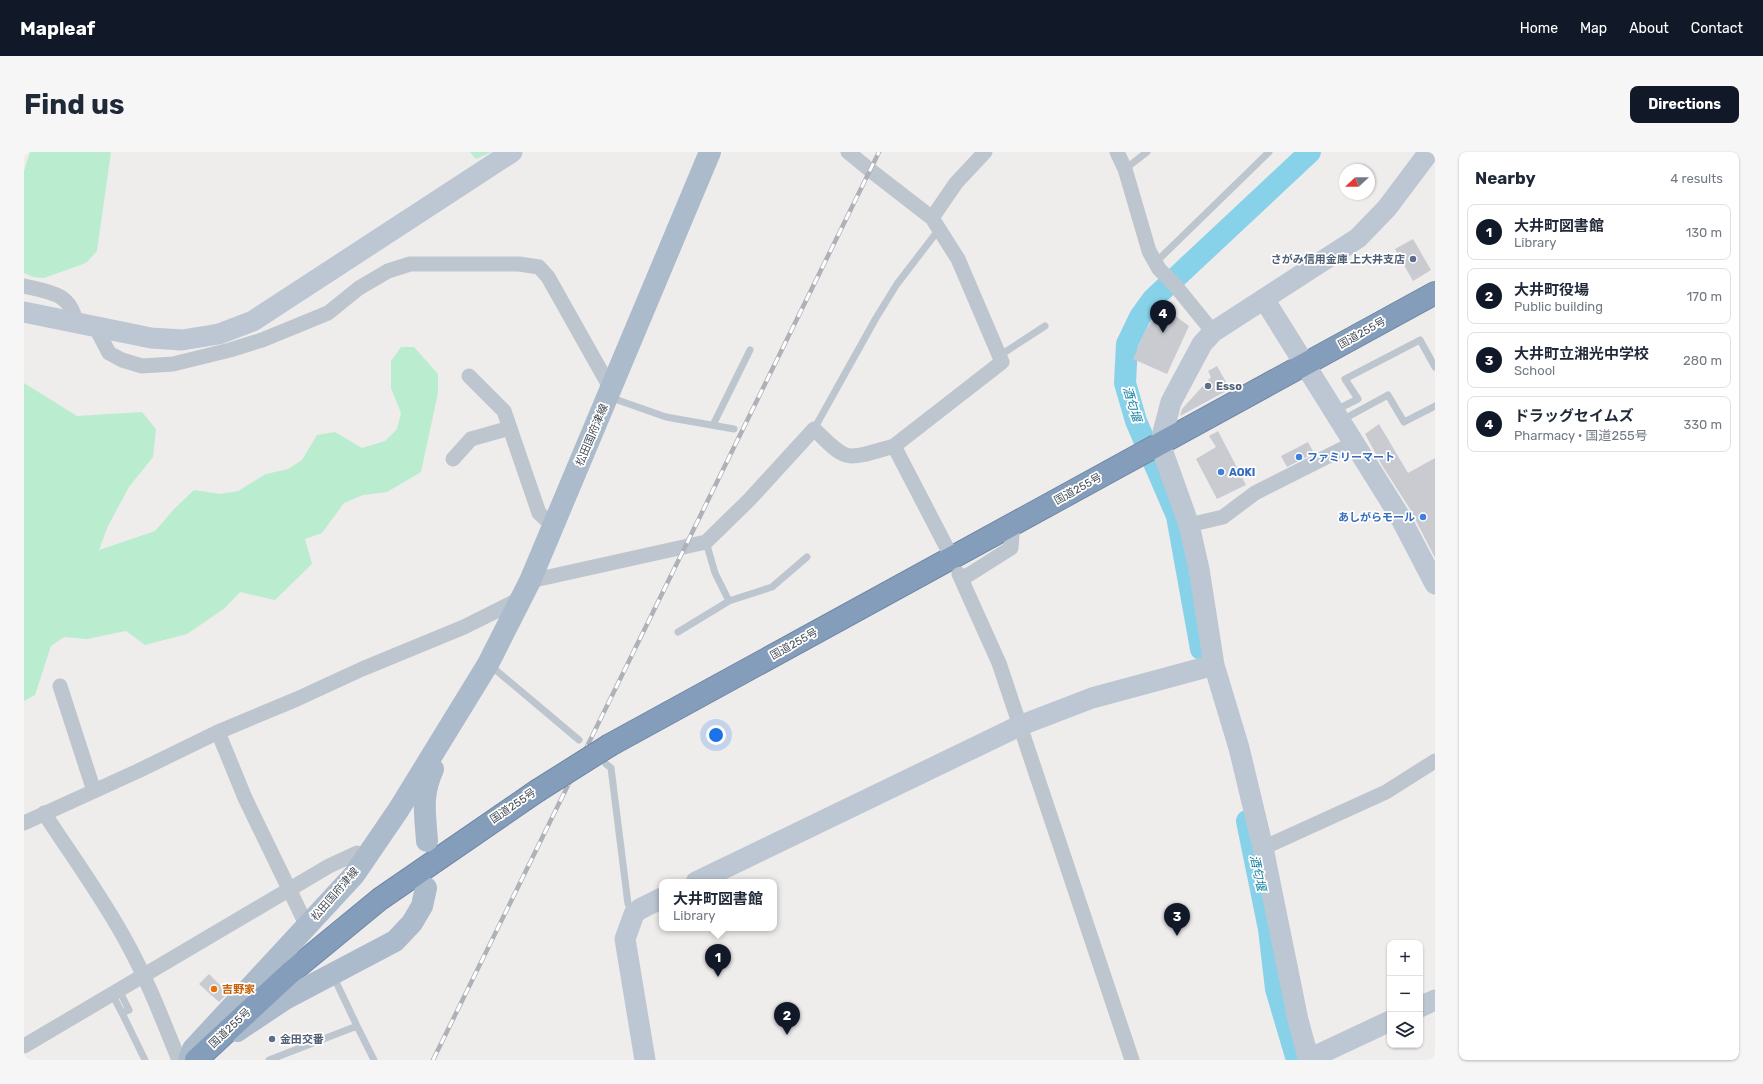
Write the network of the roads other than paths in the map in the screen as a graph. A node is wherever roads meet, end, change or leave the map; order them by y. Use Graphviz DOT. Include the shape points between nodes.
graph roads {
  1 [pos="512,152"];
  2 [pos="710,152"];
  3 [pos="848,152"];
  4 [pos="985,152"];
  5 [pos="1117,152"];
  6 [pos="1147,152"];
  7 [pos="1269,152"];
  8 [pos="1429,152"];
  9 [pos="1125,169"];
  10 [pos="936,223"];
  11 [pos="1158,267"];
  12 [pos="24,286"];
  13 [pos="1435,293"];
  14 [pos="1264,299"];
  15 [pos="24,312"];
  16 [pos="86,326"];
  17 [pos="1045,326"];
  18 [pos="1213,332"];
  19 [pos="750,350"];
  20 [pos="1000,356"];
  21 [pos="1305,363"];
  22 [pos="1435,367"];
  23 [pos="469,376"];
  24 [pos="610,393"];
  25 [pos="1435,406"];
  26 [pos="1337,416"];
  27 [pos="713,426"];
  28 [pos="510,428"];
  29 [pos="734,429"];
  30 [pos="814,429"];
  31 [pos="1354,443"];
  32 [pos="1157,445"];
  33 [pos="894,446"];
  34 [pos="453,459"];
  35 [pos="1013,524"];
  36 [pos="1189,525"];
  37 [pos="554,526"];
  38 [pos="706,542"];
  39 [pos="948,550"];
  40 [pos="807,557"];
  41 [pos="1435,584"];
  42 [pos="526,590"];
  43 [pos="729,601"];
  44 [pos="678,632"];
  45 [pos="488,664"];
  46 [pos="1214,665"];
  47 [pos="60,686"];
  48 [pos="459,711"];
  49 [pos="1019,726"];
  50 [pos="218,732"];
  51 [pos="579,740"];
  52 [pos="608,754"];
  53 [pos="1435,761"];
  54 [pos="94,791"];
  55 [pos="44,813"];
  56 [pos="24,823"];
  57 [pos="427,841"];
  58 [pos="1263,848"];
  59 [pos="357,853"];
  60 [pos="702,879"];
  61 [pos="426,888"];
  62 [pos="289,890"];
  63 [pos="659,900"];
  64 [pos="634,914"];
  65 [pos="272,963"];
  66 [pos="144,975"];
  67 [pos="337,984"];
  68 [pos="115,992"];
  69 [pos="1435,1000"];
  70 [pos="1423,1006"];
  71 [pos="1387,1022"];
  72 [pos="357,1026"];
  73 [pos="24,1046"];
  74 [pos="145,1060"];
  75 [pos="190,1060"];
  76 [pos="270,1060"];
  77 [pos="374,1060"];
  78 [pos="645,1060"];
  79 [pos="1132,1060"];
  80 [pos="1309,1060"];
  1 -- 16 [label="street" via="253,321 219,334 182,340 151,338"];
  2 -- 24 [label="main road, 松田国府津線"];
  3 -- 10 [label="street"];
  4 -- 10 [label="street" via="956,183"];
  5 -- 9 [label="street"];
  6 -- 9 [label="lane"];
  7 -- 11 [label="lane"];
  8 -- 14 [label="street" via="1387,208 1358,238"];
  9 -- 11 [label="street" via="1149,251"];
  10 -- 20 [label="street" via="958,259"];
  10 -- 30 [label="lane" via="880,311"];
  11 -- 18 [label="street"];
  12 -- 16 [label="street" via="62,297"];
  13 -- 21 [label="highway, 国道255号"];
  14 -- 18 [label="street"];
  14 -- 21 [label="street"];
  15 -- 16 [label="street"];
  16 -- 24 [label="street" via="109,353 122,360 142,366 173,364 250,344 328,313 359,288 388,271 410,264 519,264 539,267 548,277"];
  17 -- 20 [label="lane"];
  18 -- 32 [label="street" via="1202,344 1171,402"];
  19 -- 27 [label="lane"];
  20 -- 33 [label="street" via="1002,362"];
  21 -- 26 [label="street"];
  21 -- 32 [label="highway, 国道255号"];
  22 -- 26 [label="lane" via="1420,340 1345,379 1358,399"];
  23 -- 28 [label="street" via="504,411"];
  24 -- 27 [label="lane" via="666,416"];
  24 -- 37 [label="main road, 松田国府津線"];
  25 -- 26 [label="lane" via="1404,422 1388,395"];
  26 -- 31 [label="street"];
  27 -- 29 [label="lane"];
  28 -- 34 [label="street" via="471,439"];
  28 -- 37 [label="street" via="539,513"];
  30 -- 33 [label="street" via="846,455 857,455"];
  30 -- 38 [label="street" via="750,499"];
  31 -- 36 [label="street" via="1255,493 1223,517"];
  31 -- 41 [label="street" via="1399,515"];
  32 -- 35 [label="highway, 国道255号"];
  32 -- 36 [label="street"];
  33 -- 39 [label="street"];
  35 -- 49 [label="street" via="1011,548 961,577 999,663"];
  35 -- 52 [label="highway, 国道255号"];
  36 -- 46 [label="street"];
  37 -- 42 [label="main road, 松田国府津線"];
  38 -- 42 [label="street"];
  38 -- 43 [label="lane" via="715,573"];
  40 -- 43 [label="lane" via="772,587"];
  42 -- 45 [label="main road, 松田国府津線"];
  42 -- 50 [label="street" via="464,628"];
  43 -- 44 [label="lane"];
  45 -- 48 [label="main road, 松田国府津線"];
  45 -- 51 [label="lane"];
  46 -- 49 [label="street" via="1092,698"];
  46 -- 58 [label="street" via="1239,748"];
  47 -- 54 [label="street"];
  48 -- 57 [label="main road, 松田国府津線" via="427,784 424,799"];
  48 -- 65 [label="main road, 松田国府津線" via="399,809 354,874"];
  49 -- 60 [label="street"];
  49 -- 79 [label="street"];
  50 -- 54 [label="street"];
  50 -- 62 [label="street" via="245,798"];
  52 -- 64 [label="lane" via="628,904"];
  52 -- 75 [label="highway, 国道255号, bridge" via="537,791 380,899"];
  53 -- 58 [label="street" via="1386,792"];
  54 -- 55 [label="street"];
  55 -- 56 [label="street"];
  55 -- 66 [label="street" via="99,896"];
  58 -- 80 [label="street" via="1298,1020"];
  59 -- 62 [label="street"];
  61 -- 75 [label="main road" via="422,906 412,923 395,942 285,998"];
  62 -- 65 [label="street" via="303,918 266,956"];
  62 -- 66 [label="street"];
  63 -- 64 [label="street"];
  64 -- 78 [label="street" via="625,939"];
  65 -- 75 [label="main road, 松田国府津線" via="193,1049"];
  66 -- 68 [label="street"];
  66 -- 75 [label="street"];
  67 -- 72 [label="lane"];
  68 -- 73 [label="street"];
  68 -- 74 [label="lane" via="129,1010 122,1013"];
  69 -- 70 [label="street"];
  71 -- 80 [label="street"];
  72 -- 76 [label="lane"];
  72 -- 77 [label="lane"];
}
